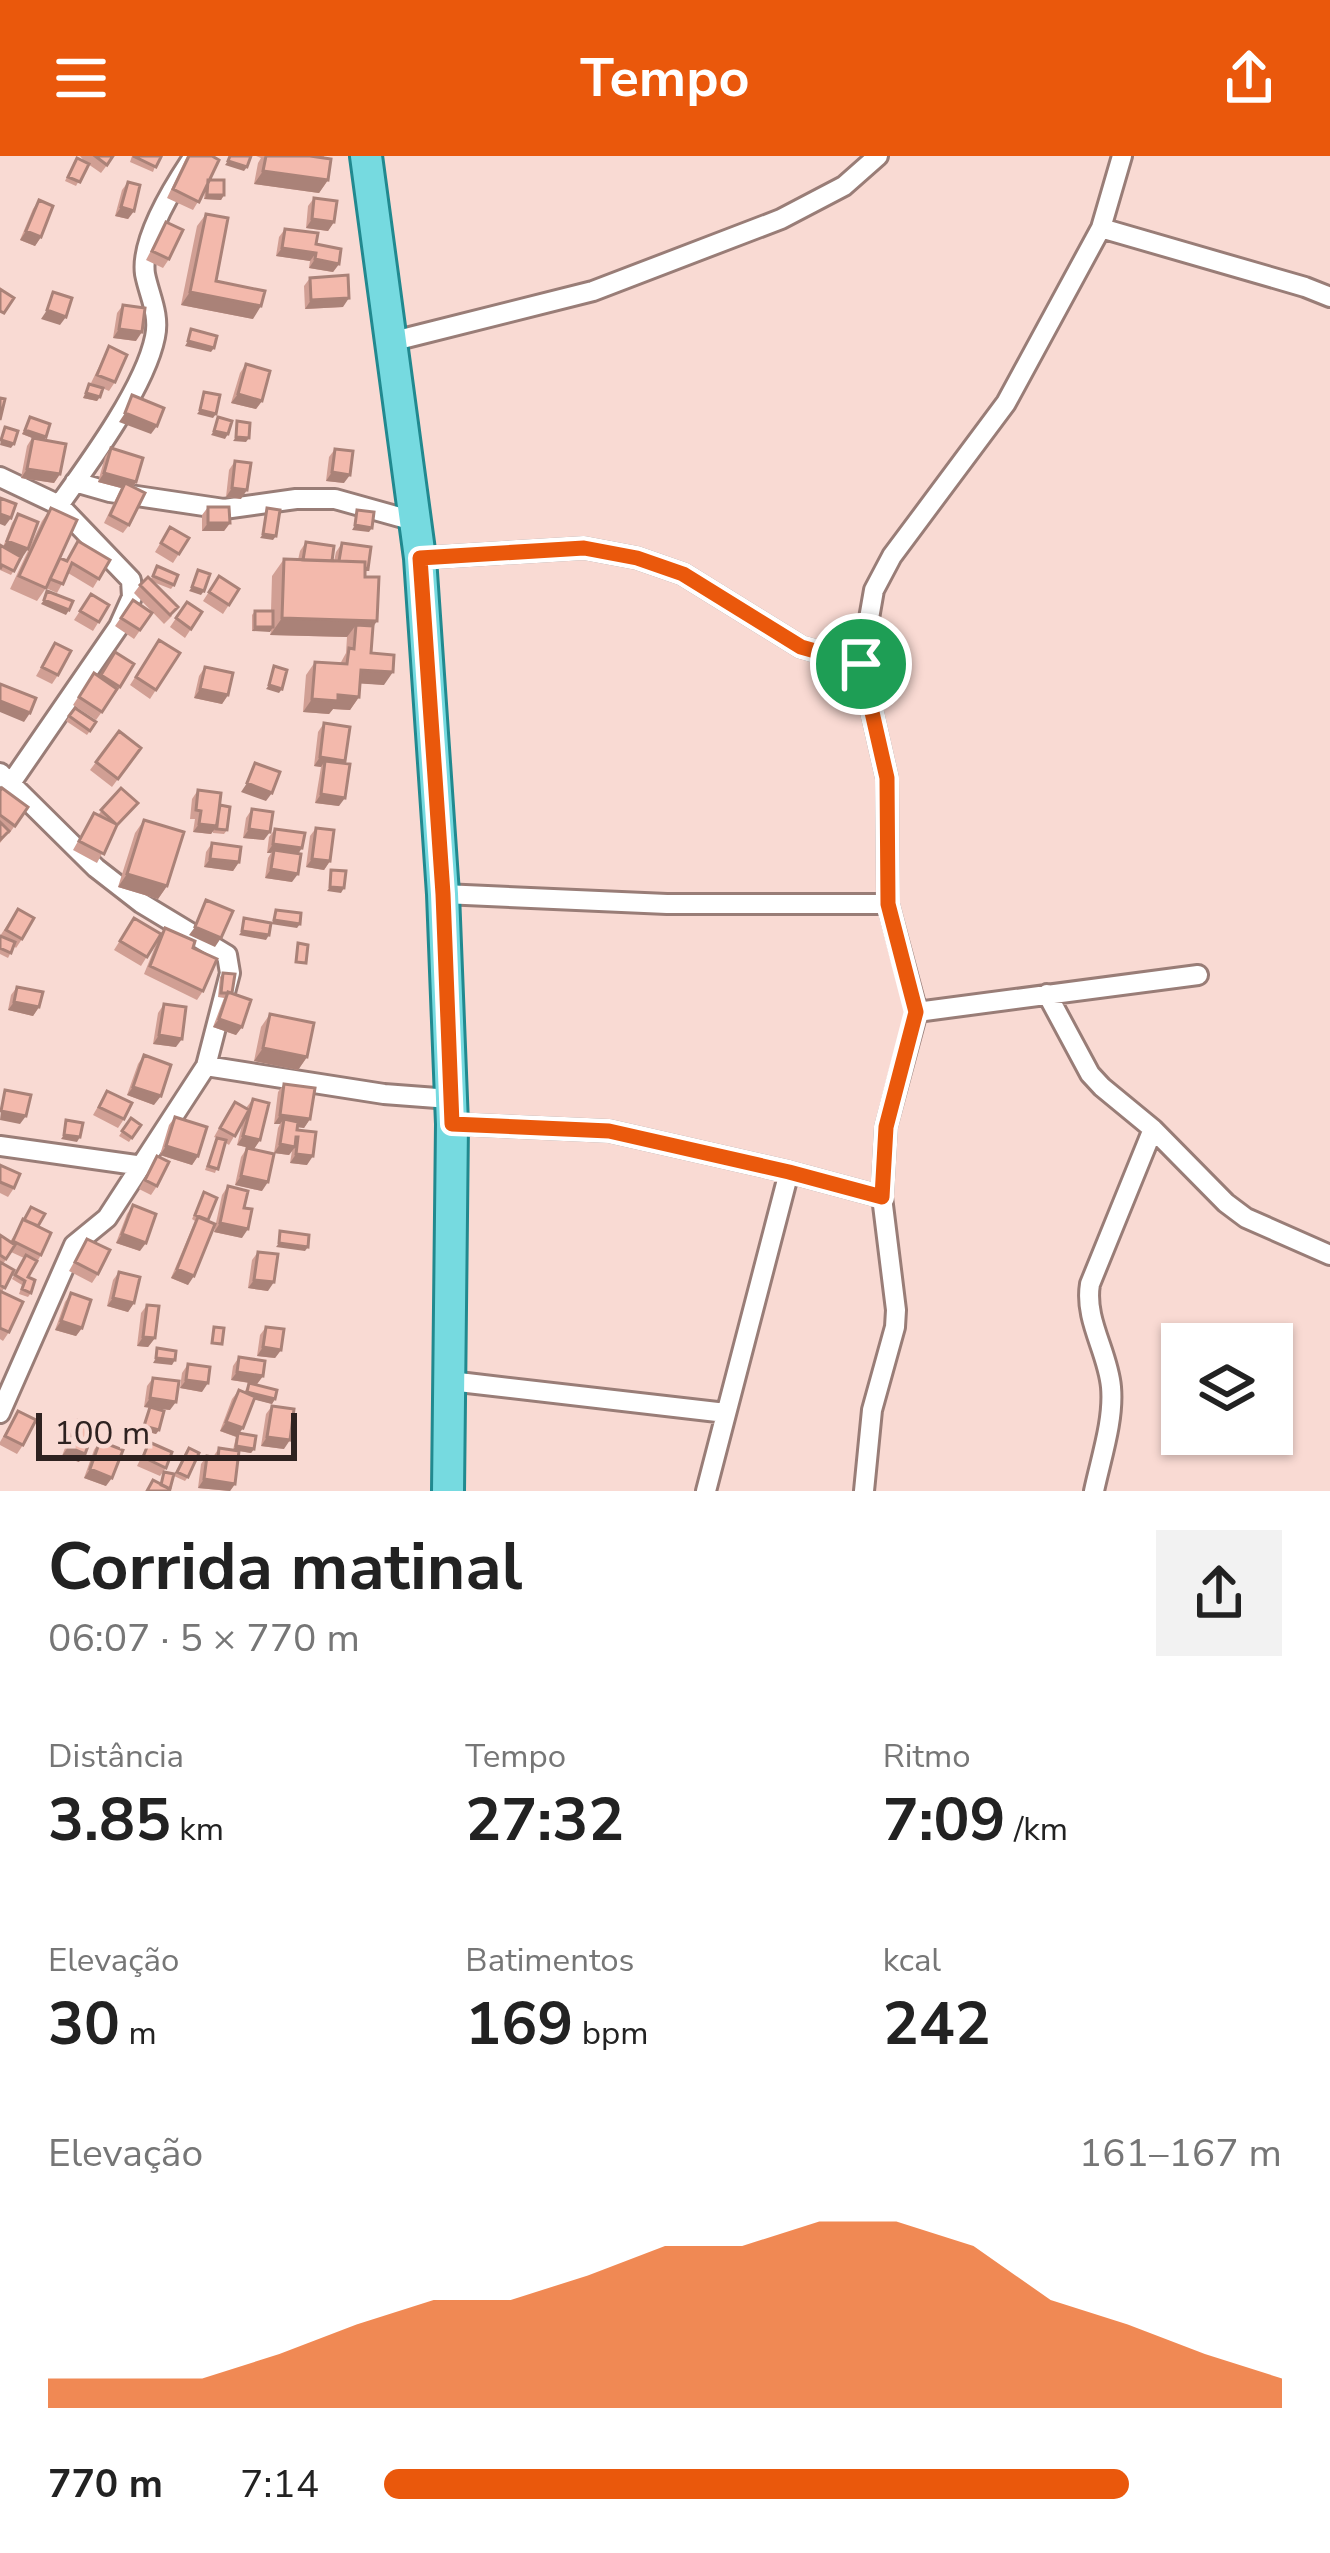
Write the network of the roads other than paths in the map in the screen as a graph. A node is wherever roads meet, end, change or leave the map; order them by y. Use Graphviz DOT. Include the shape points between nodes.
graph roads {
  1 [pos="194,156"];
  2 [pos="366,156"];
  3 [pos="878,156"];
  4 [pos="1122,156"];
  5 [pos="1101,228"];
  6 [pos="1330,297"];
  7 [pos="390,342"];
  8 [pos="0,477"];
  9 [pos="75,482"];
  10 [pos="59,505"];
  11 [pos="414,521"];
  12 [pos="420,558"];
  13 [pos="861,664"];
  14 [pos="5,778"];
  15 [pos="443,894"];
  16 [pos="888,904"];
  17 [pos="1198,975"];
  18 [pos="1047,994"];
  19 [pos="916,1012"];
  20 [pos="206,1066"];
  21 [pos="451,1112"];
  22 [pos="1153,1129"];
  23 [pos="0,1146"];
  24 [pos="143,1166"];
  25 [pos="789,1172"];
  26 [pos="882,1197"];
  27 [pos="1330,1255"];
  28 [pos="449,1381"];
  29 [pos="0,1413"];
  30 [pos="726,1413"];
  31 [pos="448,1491"];
  32 [pos="706,1491"];
  33 [pos="865,1491"];
  34 [pos="1094,1491"];
  1 -- 9 [label="street" via="166,197 144,270 156,333 142,376"];
  2 -- 7 [label="main road"];
  3 -- 7 [label="street" via="844,186 781,219 593,291"];
  4 -- 5 [label="street"];
  5 -- 6 [label="street"];
  5 -- 13 [label="street" via="1006,403 892,556 874,590"];
  7 -- 11 [label="main road"];
  8 -- 10 [label="street"];
  9 -- 10 [label="street"];
  9 -- 11 [label="street" via="224,509 335,499"];
  10 -- 14 [label="street" via="131,580 132,597"];
  11 -- 12 [label="main road"];
  12 -- 13 [label="street" via="584,548 637,558 683,574 801,647"];
  12 -- 15 [label="main road"];
  13 -- 16 [label="street" via="887,778"];
  14 -- 20 [label="street" via="96,868 227,955 230,974"];
  15 -- 16 [label="street"];
  15 -- 21 [label="main road"];
  16 -- 19 [label="street"];
  17 -- 18 [label="street"];
  18 -- 19 [label="street"];
  18 -- 22 [label="street" via="1090,1074"];
  19 -- 26 [label="street" via="886,1127"];
  20 -- 21 [label="street"];
  20 -- 24 [label="street"];
  21 -- 25 [label="street" via="609,1131"];
  21 -- 28 [label="main road"];
  22 -- 27 [label="street" via="1246,1218"];
  22 -- 34 [label="street" via="1088,1296 1112,1389"];
  23 -- 24 [label="street"];
  24 -- 29 [label="street" via="107,1218 74,1245"];
  25 -- 26 [label="street"];
  25 -- 30 [label="street"];
  26 -- 33 [label="street" via="896,1310 872,1410"];
  28 -- 30 [label="street"];
  28 -- 31 [label="main road"];
  30 -- 32 [label="street"];
}
